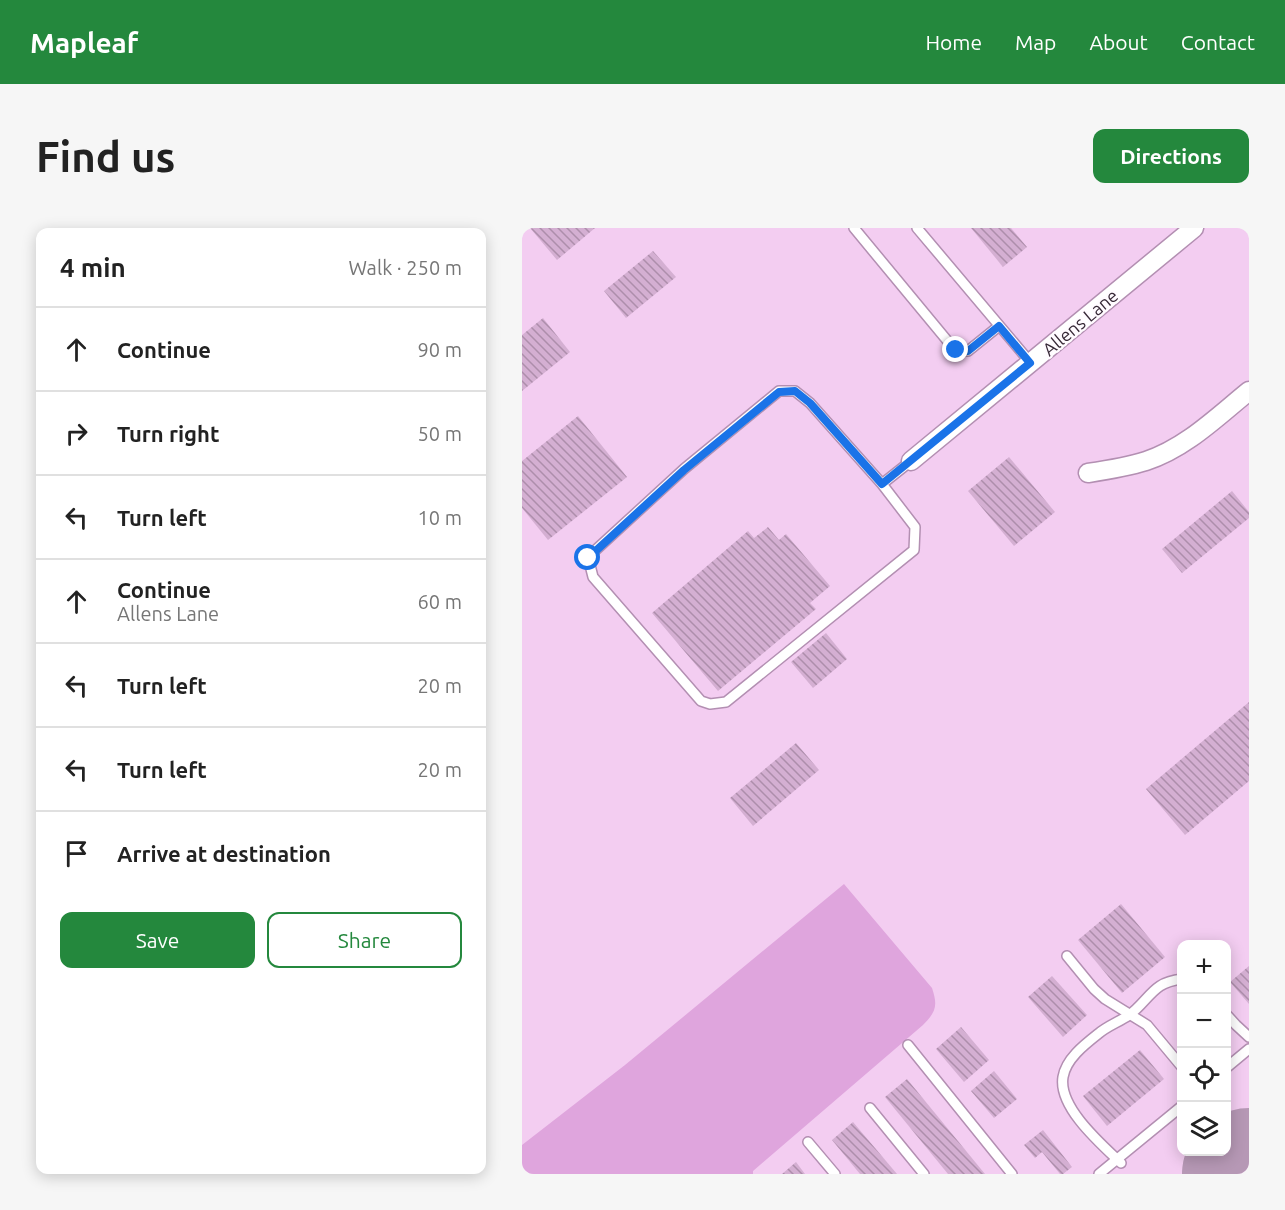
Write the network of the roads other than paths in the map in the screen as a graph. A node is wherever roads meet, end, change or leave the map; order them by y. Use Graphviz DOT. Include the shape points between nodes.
graph roads {
  1 [pos="854,228"];
  2 [pos="917,228"];
  3 [pos="1194,228"];
  4 [pos="999,326"];
  5 [pos="1030,363"];
  6 [pos="1249,391"];
  7 [pos="911,461"];
  8 [pos="1088,473"];
  9 [pos="882,484"];
  10 [pos="1067,956"];
  11 [pos="1177,980"];
  12 [pos="1130,1015"];
  13 [pos="1231,1019"];
  14 [pos="1249,1037"];
  15 [pos="908,1045"];
  16 [pos="1249,1049"];
  17 [pos="1177,1061"];
  18 [pos="1231,1065"];
  19 [pos="870,1108"];
  20 [pos="1177,1110"];
  21 [pos="808,1142"];
  22 [pos="1119,1161"];
  23 [pos="835,1174"];
  24 [pos="924,1174"];
  25 [pos="1012,1174"];
  26 [pos="1098,1174"];
  1 -- 4 [label="lane" via="956,350 968,351"];
  2 -- 4 [label="lane"];
  3 -- 5 [label="street, Allens Lane"];
  4 -- 5 [label="lane"];
  5 -- 7 [label="street, Allens Lane"];
  6 -- 8 [label="street" via="1177,447 1119,469"];
  7 -- 9 [label="lane"];
  9 -- 9 [label="lane" via="810,403 795,391 779,392 684,470 588,558 593,577 701,701 726,702 914,550 915,527"];
  10 -- 12 [label="lane" via="1105,999"];
  11 -- 12 [label="lane" via="1159,986"];
  12 -- 17 [label="lane" via="1147,1025"];
  12 -- 22 [label="lane" via="1082,1047 1064,1076 1070,1108"];
  13 -- 14 [label="lane"];
  15 -- 25 [label="lane"];
  16 -- 18 [label="lane"];
  19 -- 24 [label="lane"];
  20 -- 22 [label="lane"];
  21 -- 23 [label="lane"];
  22 -- 26 [label="lane"];
}
